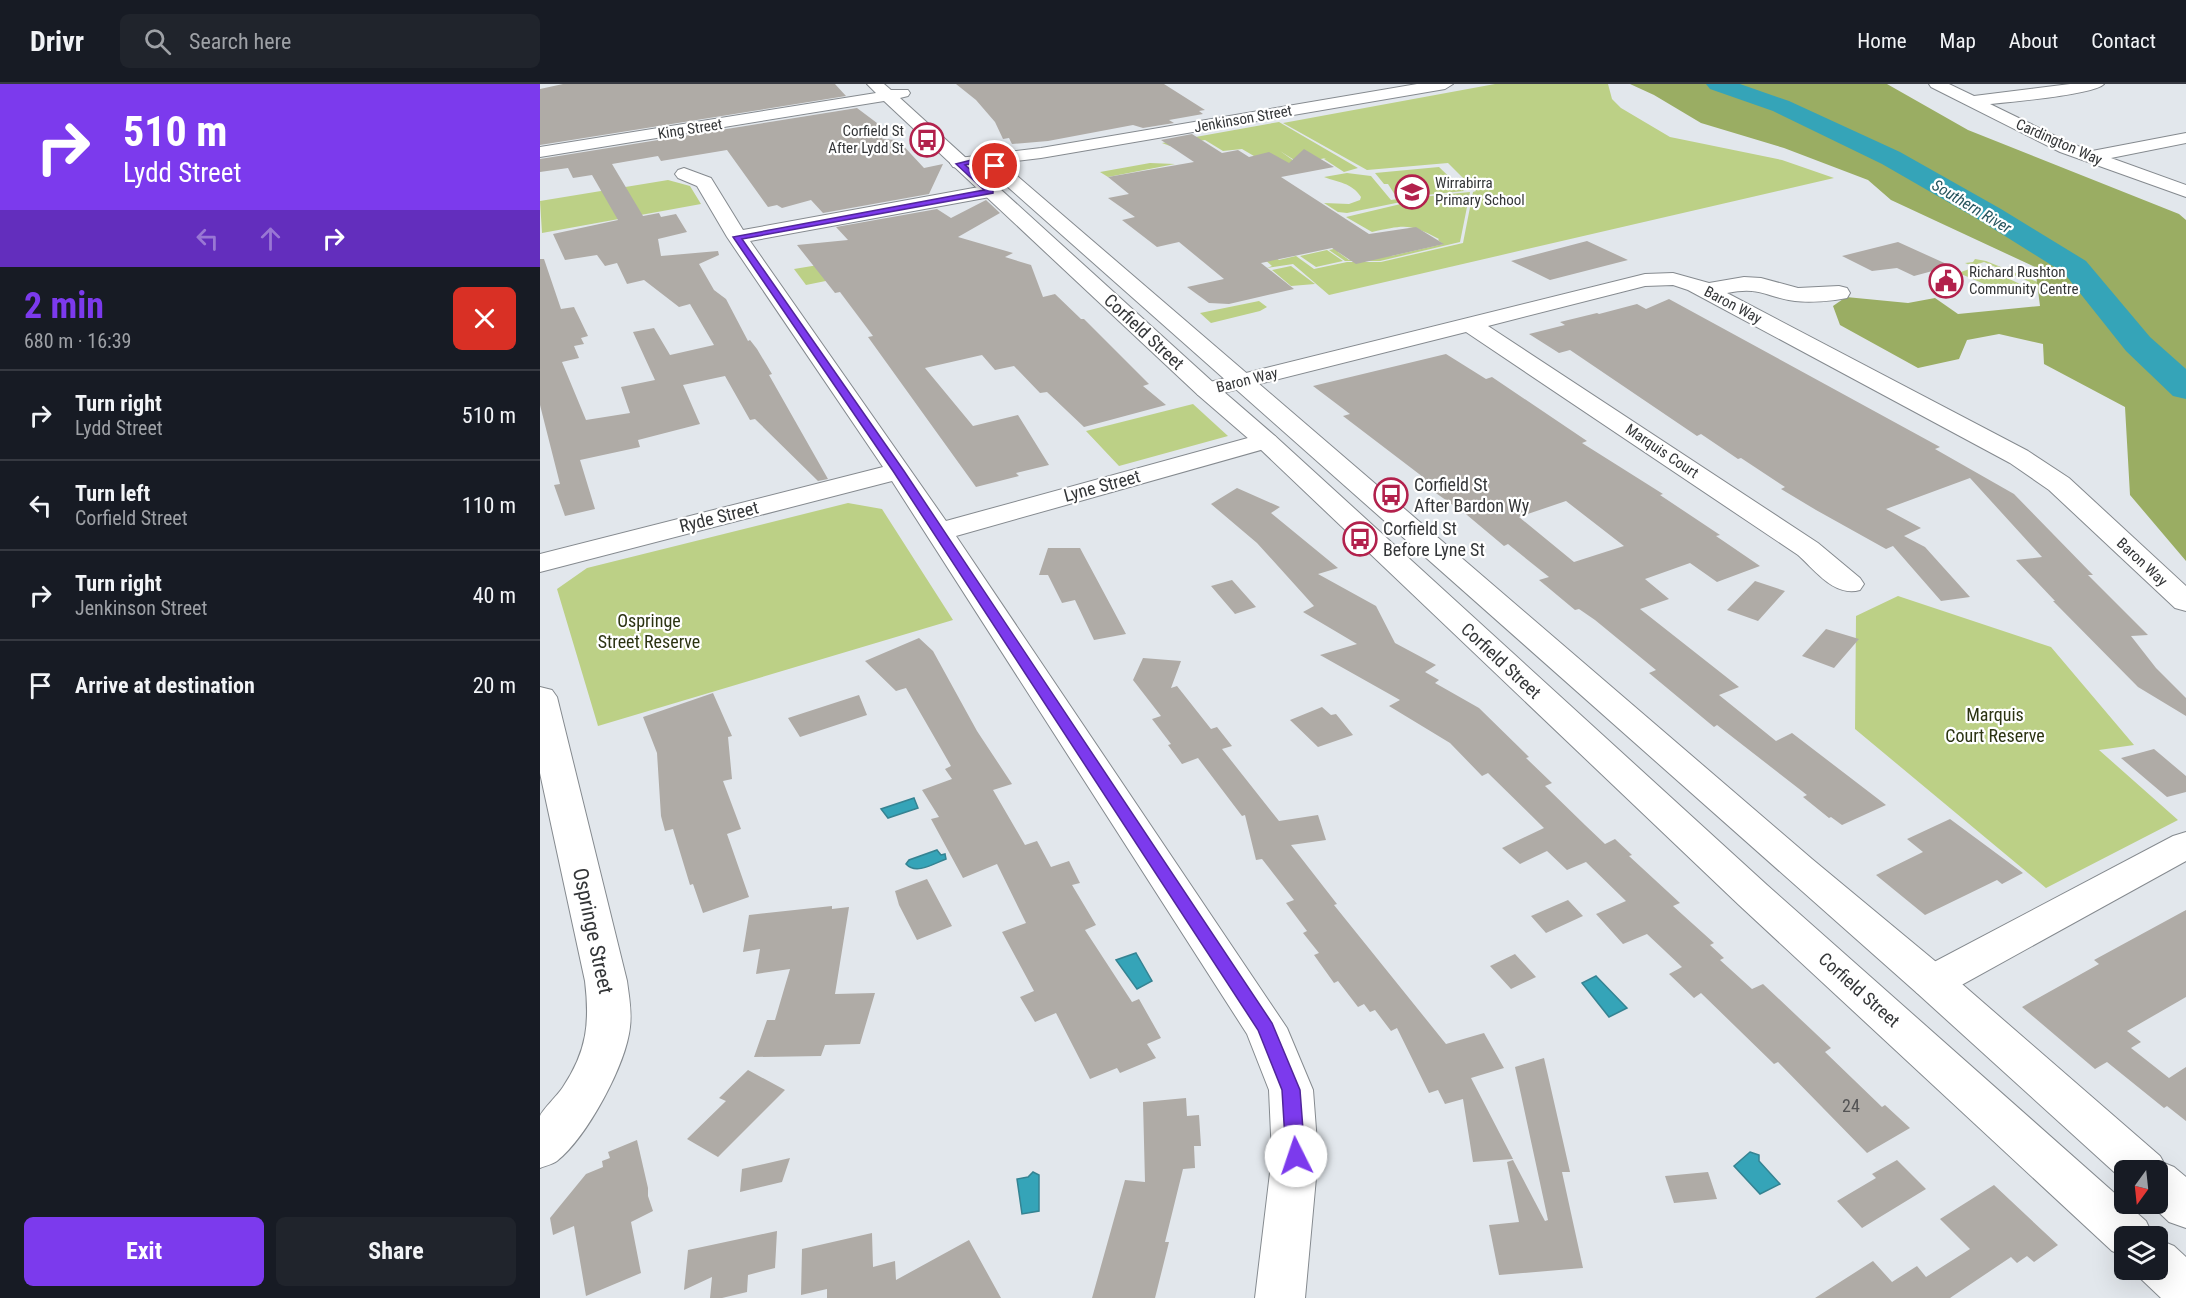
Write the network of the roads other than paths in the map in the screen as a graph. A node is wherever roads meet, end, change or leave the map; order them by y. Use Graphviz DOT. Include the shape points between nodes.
graph roads {
  1 [pos="1445,84"];
  2 [pos="1937,84"];
  3 [pos="2096,84"];
  4 [pos="909,92"];
  5 [pos="885,94"];
  6 [pos="1971,101"];
  7 [pos="2186,138"];
  8 [pos="968,144"];
  9 [pos="540,152"];
  10 [pos="2089,157"];
  11 [pos="980,170"];
  12 [pos="684,174"];
  13 [pos="2186,191"];
  14 [pos="737,237"];
  15 [pos="1706,291"];
  16 [pos="1839,293"];
  17 [pos="1470,324"];
  18 [pos="1243,381"];
  19 [pos="1207,390"];
  20 [pos="1266,441"];
  21 [pos="898,471"];
  22 [pos="938,532"];
  23 [pos="540,563"];
  24 [pos="1849,584"];
  25 [pos="2186,602"];
  26 [pos="540,698"];
  27 [pos="2186,845"];
  28 [pos="1932,982"];
  29 [pos="540,1148"];
  30 [pos="2133,1160"];
  31 [pos="2168,1191"];
  32 [pos="2186,1207"];
  33 [pos="2118,1226"];
  34 [pos="2168,1272"];
  35 [pos="2186,1289"];
  36 [pos="1280,1298"];
  1 -- 11 [label="street, Jenkinson Street" via="1041,153"];
  2 -- 6 [label="street, Cardington Way"];
  3 -- 6 [label="street"];
  4 -- 5 [label="street, King Street"];
  5 -- 9 [label="street, King Street" via="840,105"];
  5 -- 11 [label="street, Corfield Street"];
  6 -- 10 [label="street, Cardington Way"];
  7 -- 10 [label="street"];
  8 -- 11 [label="street, Corfield Street"];
  10 -- 13 [label="street, Cardington Way"];
  11 -- 14 [label="street, Jenkinson Street"];
  11 -- 18 [label="street, Corfield Street"];
  11 -- 19 [label="street, Corfield Street"];
  12 -- 14 [label="street" via="704,182"];
  14 -- 21 [label="street"];
  15 -- 16 [label="street" via="1744,283 1797,295"];
  15 -- 17 [label="street, Baron Way" via="1673,279 1645,280"];
  15 -- 25 [label="street, Baron Way" via="2019,457 2059,484"];
  17 -- 18 [label="street, Baron Way"];
  17 -- 24 [label="street, Marquis Court" via="1808,549"];
  18 -- 19 [label="street, Baron Way"];
  18 -- 28 [label="street, Corfield Street"];
  19 -- 20 [label="street, Corfield Street"];
  20 -- 22 [label="street, Lyne Street"];
  20 -- 33 [label="street, Corfield Street" via="1753,895"];
  21 -- 22 [label="street"];
  21 -- 23 [label="street, Ryde Street"];
  22 -- 36 [label="street" via="1266,1028 1291,1090 1296,1156"];
  26 -- 29 [label="street, Ospringe Street" via="610,1009 606,1040 593,1077 568,1118"];
  27 -- 28 [label="street"];
  28 -- 30 [label="street, Corfield Street"];
  31 -- 32 [label="street"];
  34 -- 35 [label="street"];
}
